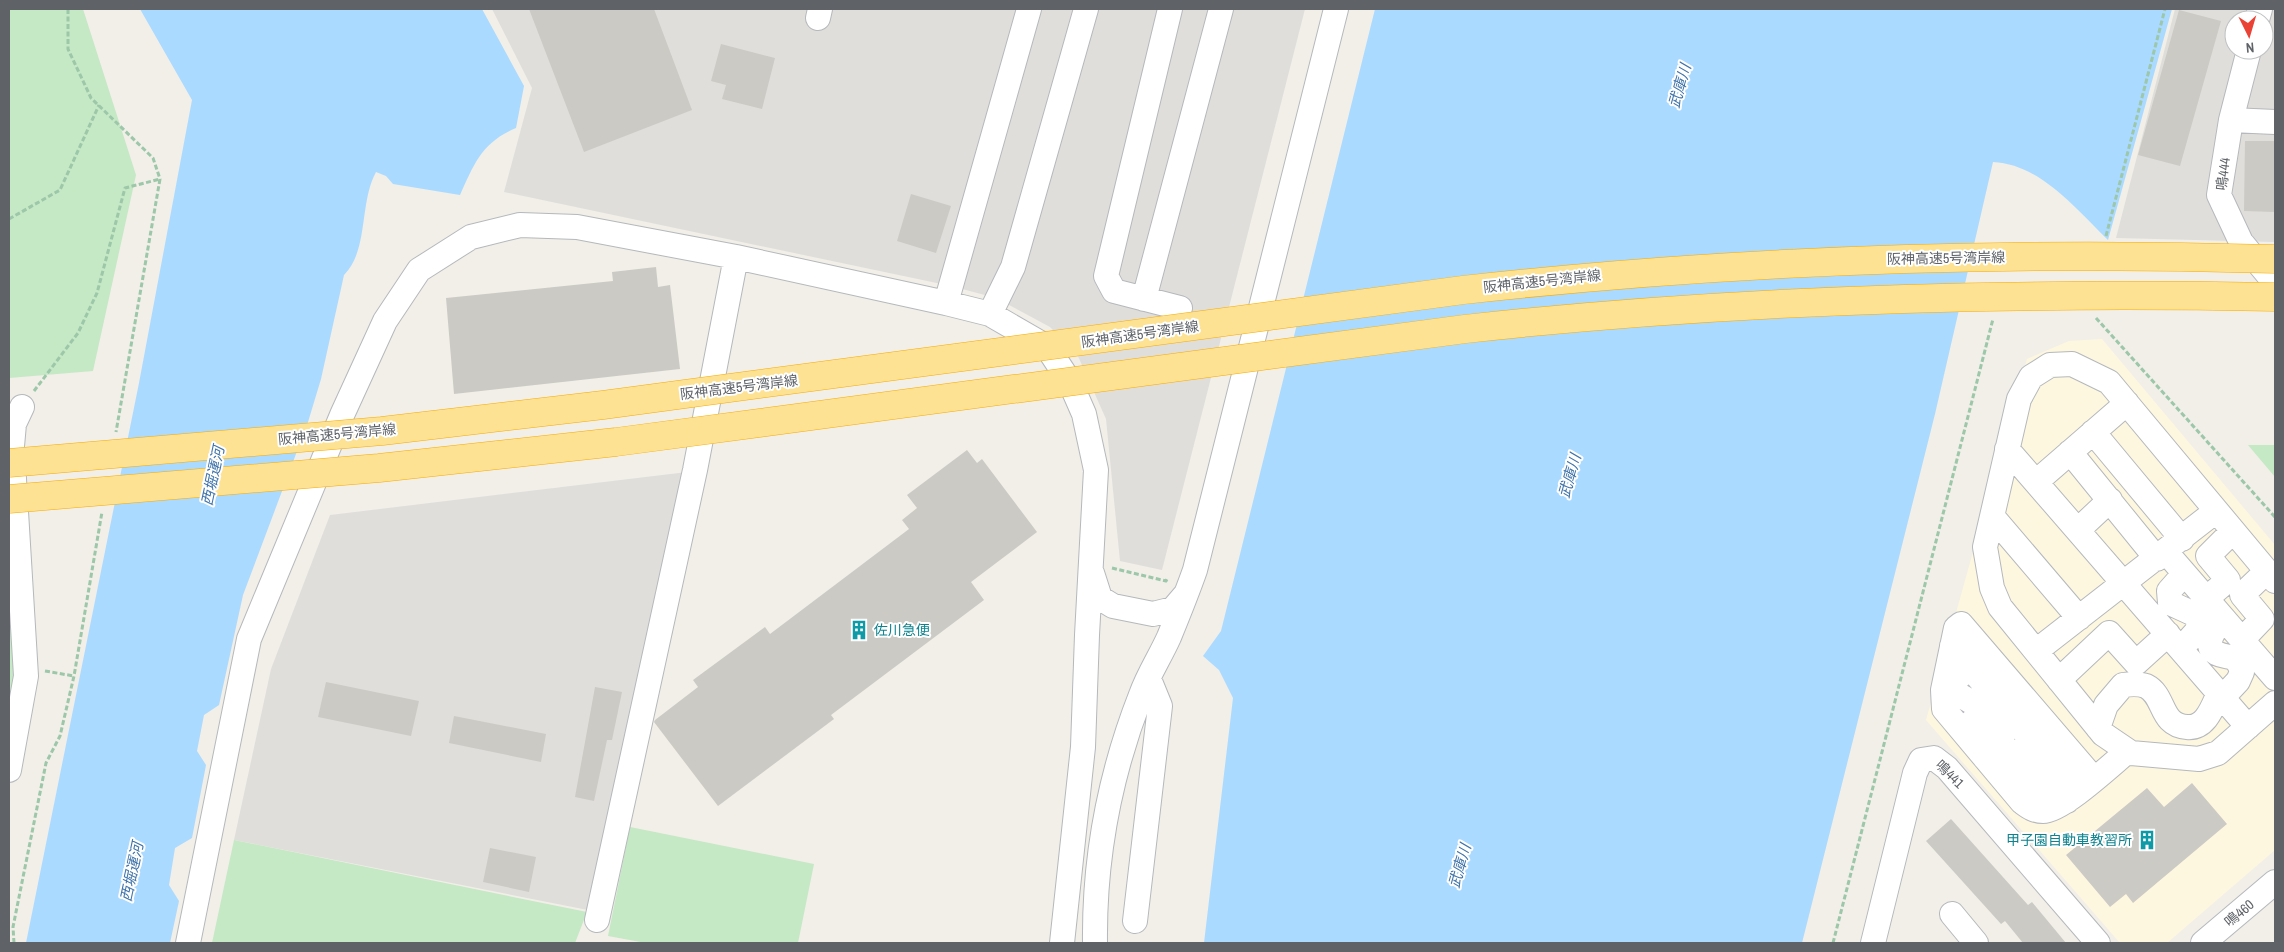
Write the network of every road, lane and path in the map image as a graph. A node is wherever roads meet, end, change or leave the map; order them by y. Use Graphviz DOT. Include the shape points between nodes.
graph roads {
  1 [pos="1029,9"];
  2 [pos="1086,9"];
  3 [pos="1170,9"];
  4 [pos="1221,9"];
  5 [pos="1336,9"];
  6 [pos="2165,9"];
  7 [pos="2246,60"];
  8 [pos="99,105"];
  9 [pos="2231,120"];
  10 [pos="2275,122"];
  11 [pos="160,179"];
  12 [pos="9,219"];
  13 [pos="2105,245"];
  14 [pos="736,257"];
  15 [pos="2275,259"];
  16 [pos="2275,283"];
  17 [pos="2275,297"];
  18 [pos="1144,299"];
  19 [pos="946,303"];
  20 [pos="1180,308"];
  21 [pos="990,314"];
  22 [pos="2127,403"];
  23 [pos="22,407"];
  24 [pos="2093,432"];
  25 [pos="2007,449"];
  26 [pos="2070,452"];
  27 [pos="9,463"];
  28 [pos="2036,482"];
  29 [pos="9,499"];
  30 [pos="2110,500"];
  31 [pos="2216,511"];
  32 [pos="1992,516"];
  33 [pos="2078,530"];
  34 [pos="2233,531"];
  35 [pos="2168,550"];
  36 [pos="1092,572"];
  37 [pos="2184,574"];
  38 [pos="2271,576"];
  39 [pos="2124,584"];
  40 [pos="1187,593"];
  41 [pos="2206,599"];
  42 [pos="2079,618"];
  43 [pos="2224,619"];
  44 [pos="2242,640"];
  45 [pos="2175,642"];
  46 [pos="1952,646"];
  47 [pos="2036,651"];
  48 [pos="1970,667"];
  49 [pos="26,669"];
  50 [pos="74,676"];
  51 [pos="2275,678"];
  52 [pos="1149,679"];
  53 [pos="2059,680"];
  54 [pos="2221,695"];
  55 [pos="2275,703"];
  56 [pos="2003,707"];
  57 [pos="2031,723"];
  58 [pos="2248,727"];
  59 [pos="2098,728"];
  60 [pos="1962,730"];
  61 [pos="2128,751"];
  62 [pos="1985,758"];
  63 [pos="9,770"];
  64 [pos="2014,774"];
  65 [pos="2094,779"];
  66 [pos="2056,800"];
  67 [pos="2275,882"];
  68 [pos="1952,914"];
  69 [pos="597,920"];
  70 [pos="1135,921"];
  71 [pos="1975,942"];
  72 [pos="188,943"];
  73 [pos="1062,943"];
  74 [pos="1096,943"];
  75 [pos="1873,943"];
  76 [pos="2098,943"];
  77 [pos="2203,943"];
  1 -- 19 [label="street"];
  2 -- 21 [label="street" via="1013,267"];
  3 -- 18 [label="street" via="1106,276 1114,291"];
  4 -- 18 [label="street"];
  5 -- 40 [label="street" via="1198,561"];
  6 -- 13 [label="path"];
  7 -- 9 [label="street, 鳴444"];
  8 -- 12 [label="path" via="60,190"];
  9 -- 10 [label="street"];
  9 -- 16 [label="street, 鳴444" via="2219,195 2241,242"];
  11 -- 23 [label="path" via="125,188 97,293 78,332"];
  14 -- 19 [label="street"];
  14 -- 69 [label="street" via="695,470"];
  14 -- 72 [label="street" via="577,227 520,225 471,237 419,270 384,321 250,638"];
  15 -- 27 [label="highway, 阪神高速5号湾岸線, bridge" via="1962,258 1813,262 1592,276 1463,290 382,431"];
  17 -- 29 [label="highway, bridge" via="1958,296 1584,316 1455,330 616,442 379,468"];
  18 -- 20 [label="street"];
  19 -- 21 [label="street"];
  21 -- 36 [label="street" via="1047,347 1070,382 1084,414 1096,470"];
  22 -- 24 [label="street"];
  22 -- 25 [label="street" via="2109,382 2072,364 2050,365 2030,377 2019,399"];
  22 -- 31 [label="street"];
  23 -- 49 [label="street" via="14,424 12,446"];
  24 -- 26 [label="street"];
  24 -- 35 [label="street"];
  25 -- 28 [label="street"];
  25 -- 32 [label="street"];
  26 -- 28 [label="street"];
  26 -- 30 [label="street" via="2084,480"];
  28 -- 33 [label="street"];
  30 -- 33 [label="street"];
  30 -- 35 [label="street" via="2124,529"];
  31 -- 34 [label="street"];
  31 -- 35 [label="street"];
  32 -- 42 [label="street"];
  32 -- 47 [label="street" via="1985,546 1992,588 2000,607"];
  33 -- 39 [label="street"];
  34 -- 38 [label="street"];
  34 -- 41 [label="street" via="2208,556 2228,580"];
  35 -- 37 [label="street"];
  35 -- 39 [label="street"];
  36 -- 40 [label="street" via="1100,598 1113,606 1153,614 1173,609"];
  36 -- 73 [label="street" via="1083,747"];
  37 -- 41 [label="street"];
  37 -- 45 [label="street" via="2173,585 2168,597 2170,603 2196,615 2199,622 2197,631"];
  38 -- 44 [label="street" via="2242,595 2262,619"];
  39 -- 42 [label="street"];
  39 -- 45 [label="street"];
  40 -- 52 [label="street"];
  41 -- 43 [label="street"];
  42 -- 47 [label="street"];
  43 -- 44 [label="street"];
  43 -- 54 [label="street" via="2214,630 2210,644 2212,650 2231,656 2239,663 2242,672 2238,681"];
  44 -- 51 [label="street"];
  45 -- 53 [label="street" via="2136,663 2110,633"];
  45 -- 54 [label="street"];
  46 -- 48 [label="street"];
  46 -- 57 [label="street" via="1956,628 1961,624"];
  46 -- 60 [label="street" via="1942,701 1944,709"];
  47 -- 53 [label="street"];
  48 -- 56 [label="street"];
  48 -- 60 [label="street" via="1958,677 1954,688 1959,696 1973,701 1979,710 1976,718"];
  49 -- 50 [label="path"];
  49 -- 63 [label="street"];
  52 -- 70 [label="street" via="1160,706"];
  52 -- 74 [label="street" via="1120,758 1102,837 1095,898"];
  53 -- 59 [label="street"];
  54 -- 58 [label="street"];
  54 -- 59 [label="street" via="2200,725 2193,728 2177,726 2169,719 2155,694 2146,687 2123,685 2106,705"];
  55 -- 58 [label="street"];
  56 -- 57 [label="street"];
  56 -- 62 [label="street" via="1986,722 2003,744"];
  57 -- 65 [label="street"];
  57 -- 66 [label="street" via="2070,785 2072,792"];
  58 -- 61 [label="street" via="2218,753 2199,759"];
  59 -- 61 [label="street"];
  60 -- 62 [label="street"];
  61 -- 65 [label="street"];
  62 -- 64 [label="street"];
  64 -- 66 [label="street" via="2038,770 2046,776"];
  64 -- 66 [label="street" via="2022,802 2032,809 2044,811"];
  65 -- 66 [label="street"];
  67 -- 77 [label="street, 鳴460"];
  68 -- 71 [label="street"];
  75 -- 76 [label="street, 鳴441" via="1915,773 1921,760 1934,758 1947,768"];
}
